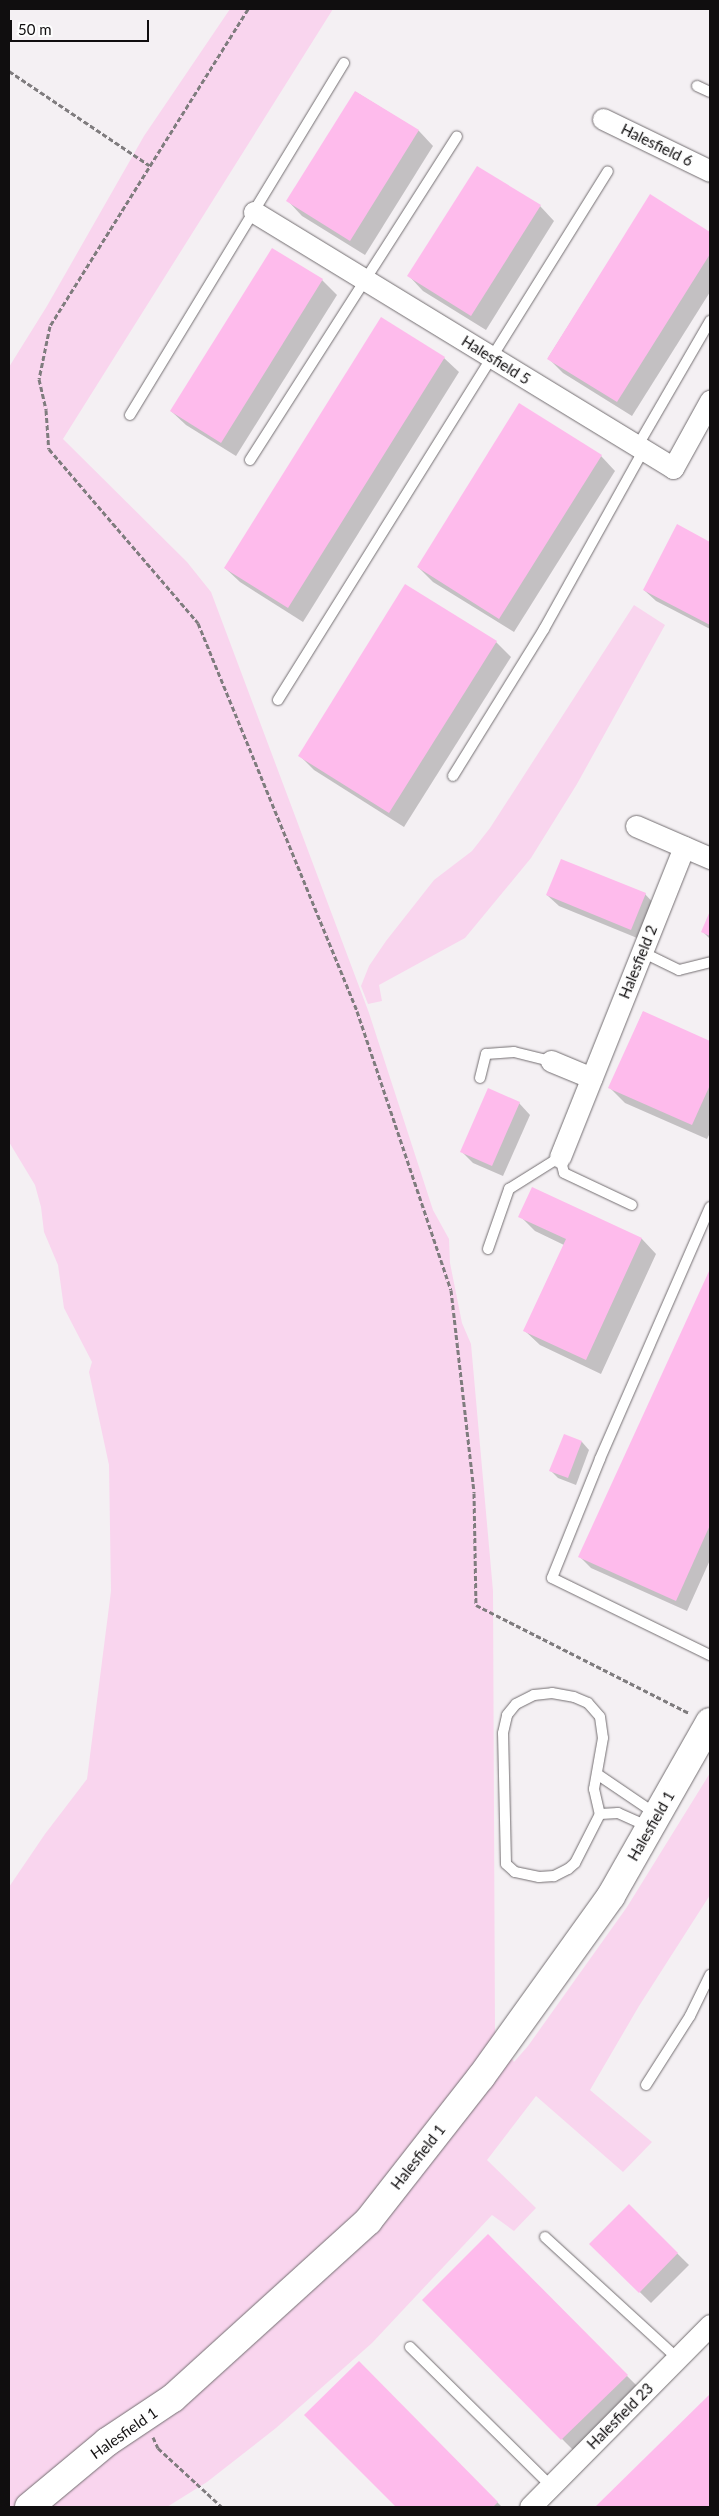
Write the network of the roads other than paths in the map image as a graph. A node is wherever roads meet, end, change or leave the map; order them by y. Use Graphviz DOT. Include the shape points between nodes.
graph roads {
  1 [pos="344,63"];
  2 [pos="697,86"];
  3 [pos="710,92"];
  4 [pos="603,119"];
  5 [pos="457,136"];
  6 [pos="608,171"];
  7 [pos="710,171"];
  8 [pos="254,212"];
  9 [pos="365,280"];
  10 [pos="710,321"];
  11 [pos="492,358"];
  12 [pos="709,407"];
  13 [pos="130,415"];
  14 [pos="640,449"];
  15 [pos="250,460"];
  16 [pos="278,700"];
  17 [pos="453,776"];
  18 [pos="636,826"];
  19 [pos="684,847"];
  20 [pos="710,858"];
  21 [pos="642,952"];
  22 [pos="710,962"];
  23 [pos="551,1061"];
  24 [pos="480,1078"];
  25 [pos="592,1078"];
  26 [pos="560,1157"];
  27 [pos="632,1205"];
  28 [pos="710,1208"];
  29 [pos="488,1249"];
  30 [pos="710,1655"];
  31 [pos="710,1722"];
  32 [pos="597,1774"];
  33 [pos="600,1814"];
  34 [pos="654,1821"];
  35 [pos="710,1975"];
  36 [pos="646,2085"];
  37 [pos="545,2237"];
  38 [pos="710,2325"];
  39 [pos="410,2347"];
  40 [pos="677,2358"];
  41 [pos="551,2486"];
  42 [pos="29,2507"];
  43 [pos="530,2507"];
  1 -- 8 [label="lane"];
  2 -- 3 [label="lane"];
  4 -- 7 [label="street, Halesfield 6"];
  5 -- 9 [label="lane"];
  6 -- 11 [label="lane"];
  8 -- 9 [label="street, Halesfield 5"];
  8 -- 13 [label="lane"];
  9 -- 11 [label="street, Halesfield 5"];
  9 -- 15 [label="lane"];
  10 -- 14 [label="lane"];
  11 -- 14 [label="street, Halesfield 5"];
  11 -- 16 [label="lane"];
  12 -- 14 [label="street, Halesfield 5" via="673,468"];
  14 -- 17 [label="lane" via="544,629"];
  18 -- 19 [label="street"];
  19 -- 20 [label="street"];
  19 -- 21 [label="street, Halesfield 2"];
  21 -- 22 [label="lane" via="679,970"];
  21 -- 25 [label="street, Halesfield 2"];
  23 -- 24 [label="lane" via="514,1052 486,1054"];
  23 -- 25 [label="street"];
  25 -- 26 [label="street, Halesfield 2"];
  26 -- 27 [label="lane" via="564,1173"];
  26 -- 29 [label="lane" via="509,1189"];
  28 -- 30 [label="lane" via="600,1459 552,1578"];
  31 -- 34 [label="street, Halesfield 1"];
  32 -- 33 [label="lane" via="594,1790"];
  32 -- 33 [label="lane" via="604,1729 600,1717 588,1703 563,1694 543,1693 528,1697 511,1709 503,1733 505,1862 508,1868 539,1877 554,1876 568,1870 579,1858"];
  32 -- 34 [label="lane"];
  33 -- 34 [label="lane" via="618,1813"];
  34 -- 42 [label="street, Halesfield 1" via="606,1904 481,2077 368,2221 173,2398 107,2442"];
  35 -- 36 [label="lane" via="690,2016"];
  37 -- 40 [label="lane"];
  38 -- 40 [label="street, Halesfield 23"];
  39 -- 41 [label="lane"];
  40 -- 41 [label="street, Halesfield 23"];
  41 -- 43 [label="street, Halesfield 23"];
}
